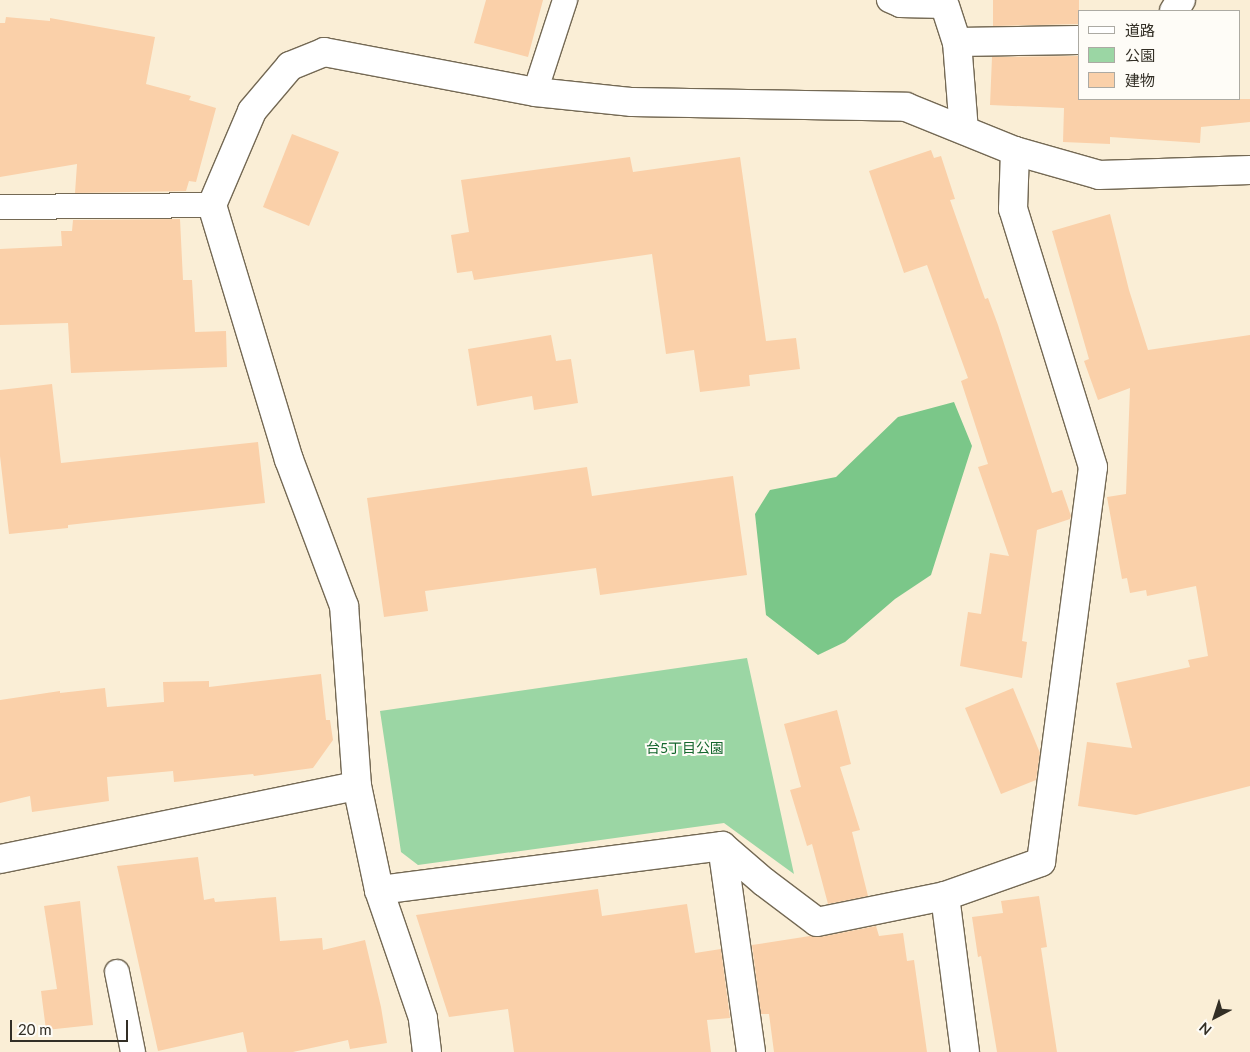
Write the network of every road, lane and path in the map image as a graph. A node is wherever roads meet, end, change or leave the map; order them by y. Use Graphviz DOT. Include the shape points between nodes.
graph roads {
  1 [pos="564,0"];
  2 [pos="889,0"];
  3 [pos="944,3"];
  4 [pos="1078,40"];
  5 [pos="957,42"];
  6 [pos="534,92"];
  7 [pos="964,130"];
  8 [pos="1015,151"];
  9 [pos="1250,170"];
  10 [pos="212,205"];
  11 [pos="0,206"];
  12 [pos="357,786"];
  13 [pos="722,846"];
  14 [pos="0,859"];
  15 [pos="379,890"];
  16 [pos="945,896"];
  17 [pos="117,972"];
  18 [pos="134,1052"];
  19 [pos="428,1052"];
  20 [pos="751,1052"];
  21 [pos="965,1052"];
  1 -- 6 [label="lane"];
  2 -- 3 [label="lane" via="900,5"];
  3 -- 5 [label="street"];
  4 -- 5 [label="street"];
  5 -- 7 [label="street"];
  6 -- 7 [label="street" via="632,102 906,107"];
  6 -- 10 [label="street" via="324,52 290,66 252,111"];
  7 -- 8 [label="street"];
  8 -- 9 [label="street" via="1099,175"];
  8 -- 16 [label="street" via="1013,209 1093,466 1041,862"];
  10 -- 11 [label="lane"];
  10 -- 12 [label="street" via="289,460 344,606"];
  12 -- 14 [label="street"];
  12 -- 15 [label="street"];
  13 -- 15 [label="street"];
  13 -- 16 [label="street" via="817,922"];
  13 -- 20 [label="street"];
  15 -- 19 [label="street" via="423,1018"];
  16 -- 21 [label="street"];
  17 -- 18 [label="lane"];
}
